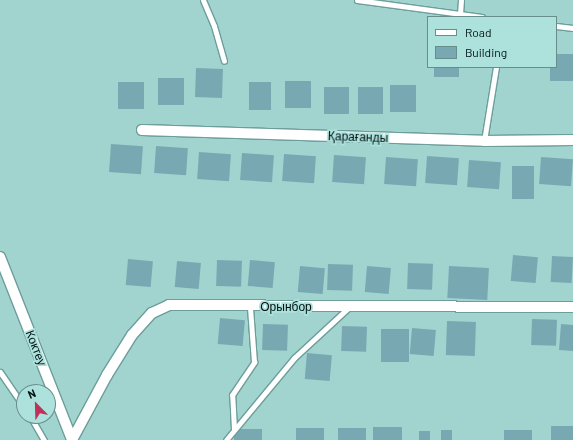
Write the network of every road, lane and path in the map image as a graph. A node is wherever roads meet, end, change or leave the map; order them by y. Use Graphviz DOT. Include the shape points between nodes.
graph roads {
  1 [pos="203,0"];
  2 [pos="358,0"];
  3 [pos="461,0"];
  4 [pos="460,14"];
  5 [pos="475,16"];
  6 [pos="557,26"];
  7 [pos="573,28"];
  8 [pos="224,61"];
  9 [pos="496,68"];
  10 [pos="142,130"];
  11 [pos="573,140"];
  12 [pos="484,141"];
  13 [pos="0,257"];
  14 [pos="250,307"];
  15 [pos="349,307"];
  16 [pos="573,307"];
  17 [pos="0,372"];
  18 [pos="16,395"];
  19 [pos="35,424"];
  20 [pos="234,429"];
  21 [pos="44,440"];
  22 [pos="72,440"];
  23 [pos="226,440"];
  1 -- 8 [label="lane"];
  2 -- 4 [label="lane"];
  3 -- 4 [label="lane"];
  4 -- 5 [label="lane"];
  6 -- 7 [label="lane"];
  9 -- 12 [label="lane"];
  10 -- 12 [label="street, Қарағанды"];
  11 -- 12 [label="street, Қарағанды"];
  13 -- 22 [label="street, Коктеу"];
  14 -- 15 [label="street, Орынбор"];
  14 -- 20 [label="lane" via="254,362 232,395"];
  14 -- 22 [label="street, Орынбор" via="176,303 152,313 132,335 119,355"];
  15 -- 16 [label="street, Орынбор"];
  15 -- 20 [label="lane" via="294,358"];
  17 -- 18 [label="lane"];
  19 -- 21 [label="lane"];
  20 -- 23 [label="lane"];
}
